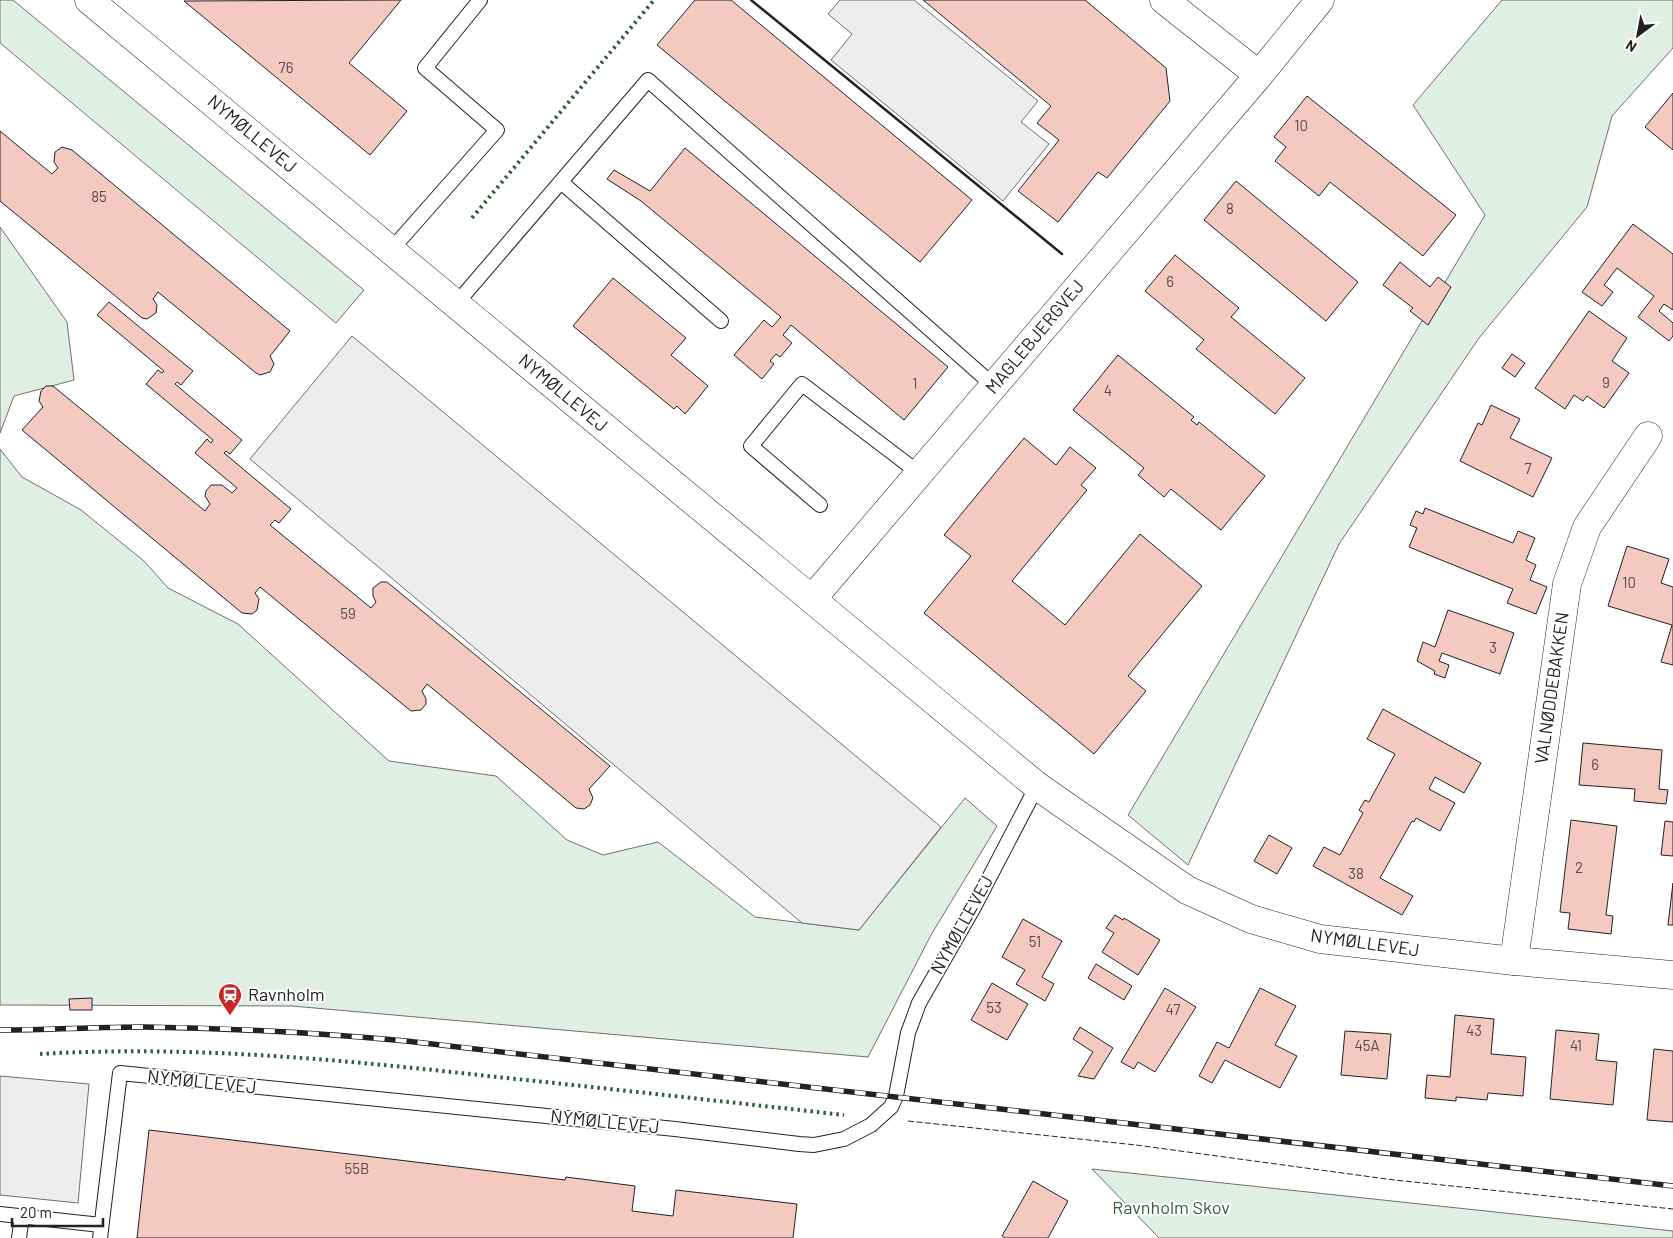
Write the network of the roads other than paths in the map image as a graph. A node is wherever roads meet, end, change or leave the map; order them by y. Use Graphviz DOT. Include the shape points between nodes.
graph roads {
  1 [pos="89,0"];
  2 [pos="480,0"];
  3 [pos="1164,0"];
  4 [pos="1320,0"];
  5 [pos="1259,75"];
  6 [pos="561,182"];
  7 [pos="391,250"];
  8 [pos="456,304"];
  9 [pos="721,321"];
  10 [pos="994,386"];
  11 [pos="1648,436"];
  12 [pos="919,473"];
  13 [pos="820,505"];
  14 [pos="812,599"];
  15 [pos="1037,786"];
  16 [pos="1514,961"];
  17 [pos="1673,975"];
  18 [pos="0,1214"];
  19 [pos="22,1216"];
  20 [pos="100,1232"];
  21 [pos="19,1238"];
  1 -- 7 [label="street, NYMØLLEVEJ"];
  2 -- 7 [label="lane" via="425,68 496,130"];
  3 -- 5 [label="street"];
  4 -- 5 [label="street, MAGLEBJERGVEJ"];
  5 -- 10 [label="street, MAGLEBJERGVEJ"];
  6 -- 8 [label="lane"];
  6 -- 9 [label="lane"];
  6 -- 10 [label="lane" via="648,80"];
  7 -- 8 [label="street, NYMØLLEVEJ"];
  8 -- 14 [label="street, NYMØLLEVEJ"];
  10 -- 12 [label="street, MAGLEBJERGVEJ"];
  11 -- 16 [label="street, VALNØDDEBAKKEN" via="1587,527 1567,584"];
  12 -- 13 [label="lane" via="802,384 750,446"];
  12 -- 14 [label="street, MAGLEBJERGVEJ"];
  14 -- 15 [label="street, NYMØLLEVEJ"];
  15 -- 16 [label="street, NYMØLLEVEJ" via="1187,890 1251,919 1320,939"];
  15 -- 20 [label="lane, NYMØLLEVEJ" via="919,1003 908,1033 896,1096 891,1106 858,1133 829,1143 806,1144 120,1073"];
  16 -- 17 [label="street, NYMØLLEVEJ"];
  18 -- 19 [label="lane"];
  19 -- 20 [label="lane"];
  19 -- 21 [label="lane"];
}
